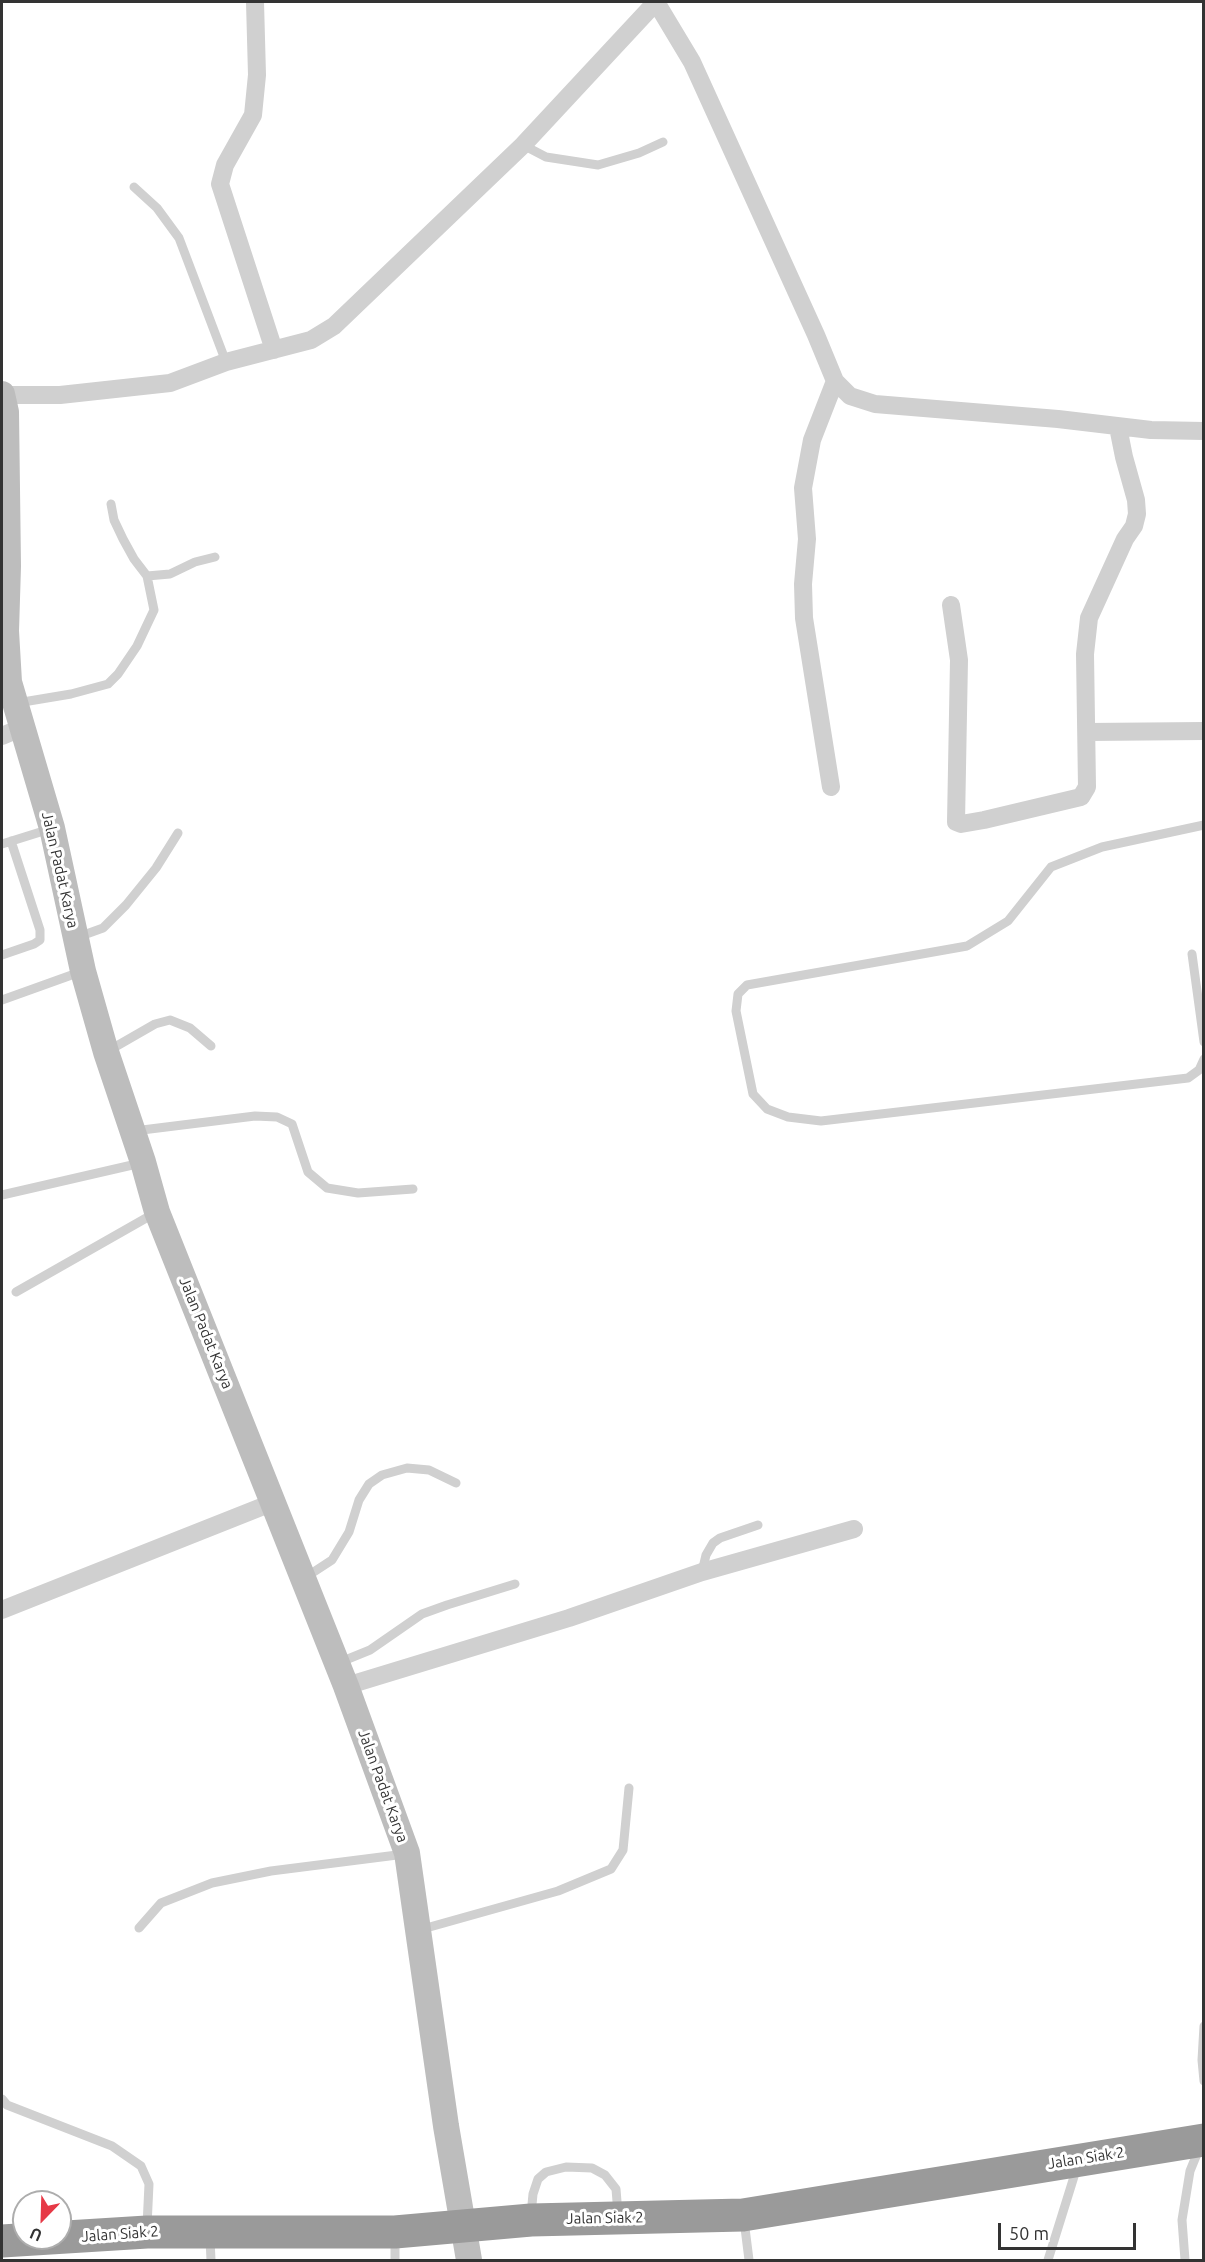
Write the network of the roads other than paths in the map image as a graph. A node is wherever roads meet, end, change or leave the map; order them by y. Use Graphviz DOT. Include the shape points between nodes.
graph roads {
  1 [pos="255,2"];
  2 [pos="656,2"];
  3 [pos="663,142"];
  4 [pos="523,145"];
  5 [pos="134,187"];
  6 [pos="274,350"];
  7 [pos="226,362"];
  8 [pos="834,381"];
  9 [pos="2,395"];
  10 [pos="1118,427"];
  11 [pos="1203,431"];
  12 [pos="111,504"];
  13 [pos="214,557"];
  14 [pos="147,576"];
  15 [pos="951,605"];
  16 [pos="10,707"];
  17 [pos="1203,731"];
  18 [pos="1087,732"];
  19 [pos="831,787"];
  20 [pos="1203,825"];
  21 [pos="52,828"];
  22 [pos="178,833"];
  23 [pos="6,842"];
  24 [pos="75,938"];
  25 [pos="1192,954"];
  26 [pos="2,955"];
  27 [pos="82,971"];
  28 [pos="2,1000"];
  29 [pos="1203,1042"];
  30 [pos="210,1046"];
  31 [pos="106,1052"];
  32 [pos="1203,1059"];
  33 [pos="131,1131"];
  34 [pos="143,1162"];
  35 [pos="413,1189"];
  36 [pos="2,1195"];
  37 [pos="157,1212"];
  38 [pos="16,1292"];
  39 [pos="456,1483"];
  40 [pos="274,1502"];
  41 [pos="758,1525"];
  42 [pos="854,1528"];
  43 [pos="702,1572"];
  44 [pos="304,1578"];
  45 [pos="515,1584"];
  46 [pos="2,1610"];
  47 [pos="341,1675"];
  48 [pos="629,1788"];
  49 [pos="407,1853"];
  50 [pos="139,1928"];
  51 [pos="417,1930"];
  52 [pos="1203,2026"];
  53 [pos="1203,2081"];
  54 [pos="2,2099"];
  55 [pos="1203,2134"];
  56 [pos="1203,2140"];
  57 [pos="1080,2159"];
  58 [pos="743,2215"];
  59 [pos="618,2218"];
  60 [pos="531,2220"];
  61 [pos="463,2226"];
  62 [pos="147,2232"];
  63 [pos="210,2246"];
  64 [pos="395,2246"];
  65 [pos="9,2248"];
  66 [pos="469,2260"];
  67 [pos="749,2260"];
  68 [pos="1048,2260"];
  69 [pos="1185,2260"];
  1 -- 6 [label="street" via="257,75 253,115 225,165 220,184"];
  2 -- 4 [label="street"];
  2 -- 8 [label="street" via="692,62"];
  3 -- 4 [label="lane" via="598,165 546,157"];
  4 -- 6 [label="street" via="334,326 311,340"];
  5 -- 7 [label="lane" via="157,208 179,238"];
  6 -- 7 [label="street"];
  7 -- 9 [label="street" via="170,383 60,395"];
  8 -- 10 [label="street" via="850,396 875,404"];
  8 -- 19 [label="street" via="812,440 803,488 807,539 804,618"];
  9 -- 16 [label="street, Jalan Padat Karya" via="6,412"];
  10 -- 11 [label="street"];
  10 -- 18 [label="street" via="1137,514 1089,618 1085,654"];
  12 -- 14 [label="lane" via="123,539"];
  13 -- 14 [label="lane" via="170,574"];
  14 -- 16 [label="lane" via="154,610 137,646 108,684"];
  15 -- 18 [label="street" via="959,660 956,822 984,820 1080,797 1087,787"];
  16 -- 21 [label="street, Jalan Padat Karya"];
  17 -- 18 [label="street"];
  20 -- 32 [label="lane" via="1102,847 1052,867 1008,921 967,946 747,985 738,994 736,1011 753,1094 767,1109 788,1117 821,1121 1188,1078 1200,1070"];
  21 -- 23 [label="lane"];
  21 -- 24 [label="street, Jalan Padat Karya"];
  22 -- 24 [label="lane" via="126,905 103,928"];
  23 -- 26 [label="lane" via="40,939"];
  24 -- 27 [label="street, Jalan Padat Karya"];
  25 -- 29 [label="lane"];
  27 -- 28 [label="lane"];
  27 -- 31 [label="street, Jalan Padat Karya"];
  30 -- 31 [label="lane" via="190,1028 170,1020 155,1024"];
  31 -- 33 [label="street, Jalan Padat Karya"];
  33 -- 34 [label="street, Jalan Padat Karya"];
  33 -- 35 [label="lane" via="255,1116 277,1117 292,1124 308,1172 327,1188 357,1192"];
  34 -- 36 [label="lane"];
  34 -- 37 [label="street, Jalan Padat Karya"];
  37 -- 38 [label="lane"];
  37 -- 40 [label="street, Jalan Padat Karya"];
  39 -- 44 [label="lane" via="429,1470 407,1468 382,1475 369,1484 359,1500 349,1532 332,1560"];
  40 -- 44 [label="street, Jalan Padat Karya"];
  40 -- 46 [label="street"];
  41 -- 43 [label="lane" via="713,1543"];
  42 -- 43 [label="street"];
  43 -- 47 [label="street" via="569,1618"];
  44 -- 47 [label="street, Jalan Padat Karya"];
  45 -- 47 [label="lane" via="422,1614"];
  47 -- 49 [label="street, Jalan Padat Karya"];
  48 -- 51 [label="lane" via="623,1850 610,1869 558,1891"];
  49 -- 50 [label="lane" via="271,1871 212,1884 161,1903"];
  49 -- 51 [label="street, Jalan Padat Karya"];
  51 -- 61 [label="street, Jalan Padat Karya"];
  52 -- 53 [label="lane"];
  54 -- 62 [label="lane" via="7,2105 112,2146 141,2166 149,2184"];
  55 -- 56 [label="lane"];
  56 -- 57 [label="highway, Jalan Siak 2"];
  56 -- 69 [label="lane" via="1190,2171 1182,2220"];
  57 -- 58 [label="highway, Jalan Siak 2"];
  57 -- 68 [label="lane"];
  58 -- 59 [label="highway, Jalan Siak 2"];
  58 -- 67 [label="lane"];
  59 -- 60 [label="highway, Jalan Siak 2"];
  59 -- 60 [label="lane" via="616,2190 605,2175 592,2168 566,2167 546,2172 538,2180"];
  60 -- 61 [label="highway, Jalan Siak 2"];
  61 -- 64 [label="highway, Jalan Siak 2"];
  61 -- 66 [label="street, Jalan Padat Karya"];
  62 -- 63 [label="highway, Jalan Siak 2"];
  62 -- 65 [label="highway, Jalan Siak 2"];
  63 -- 64 [label="highway, Jalan Siak 2"];
}
